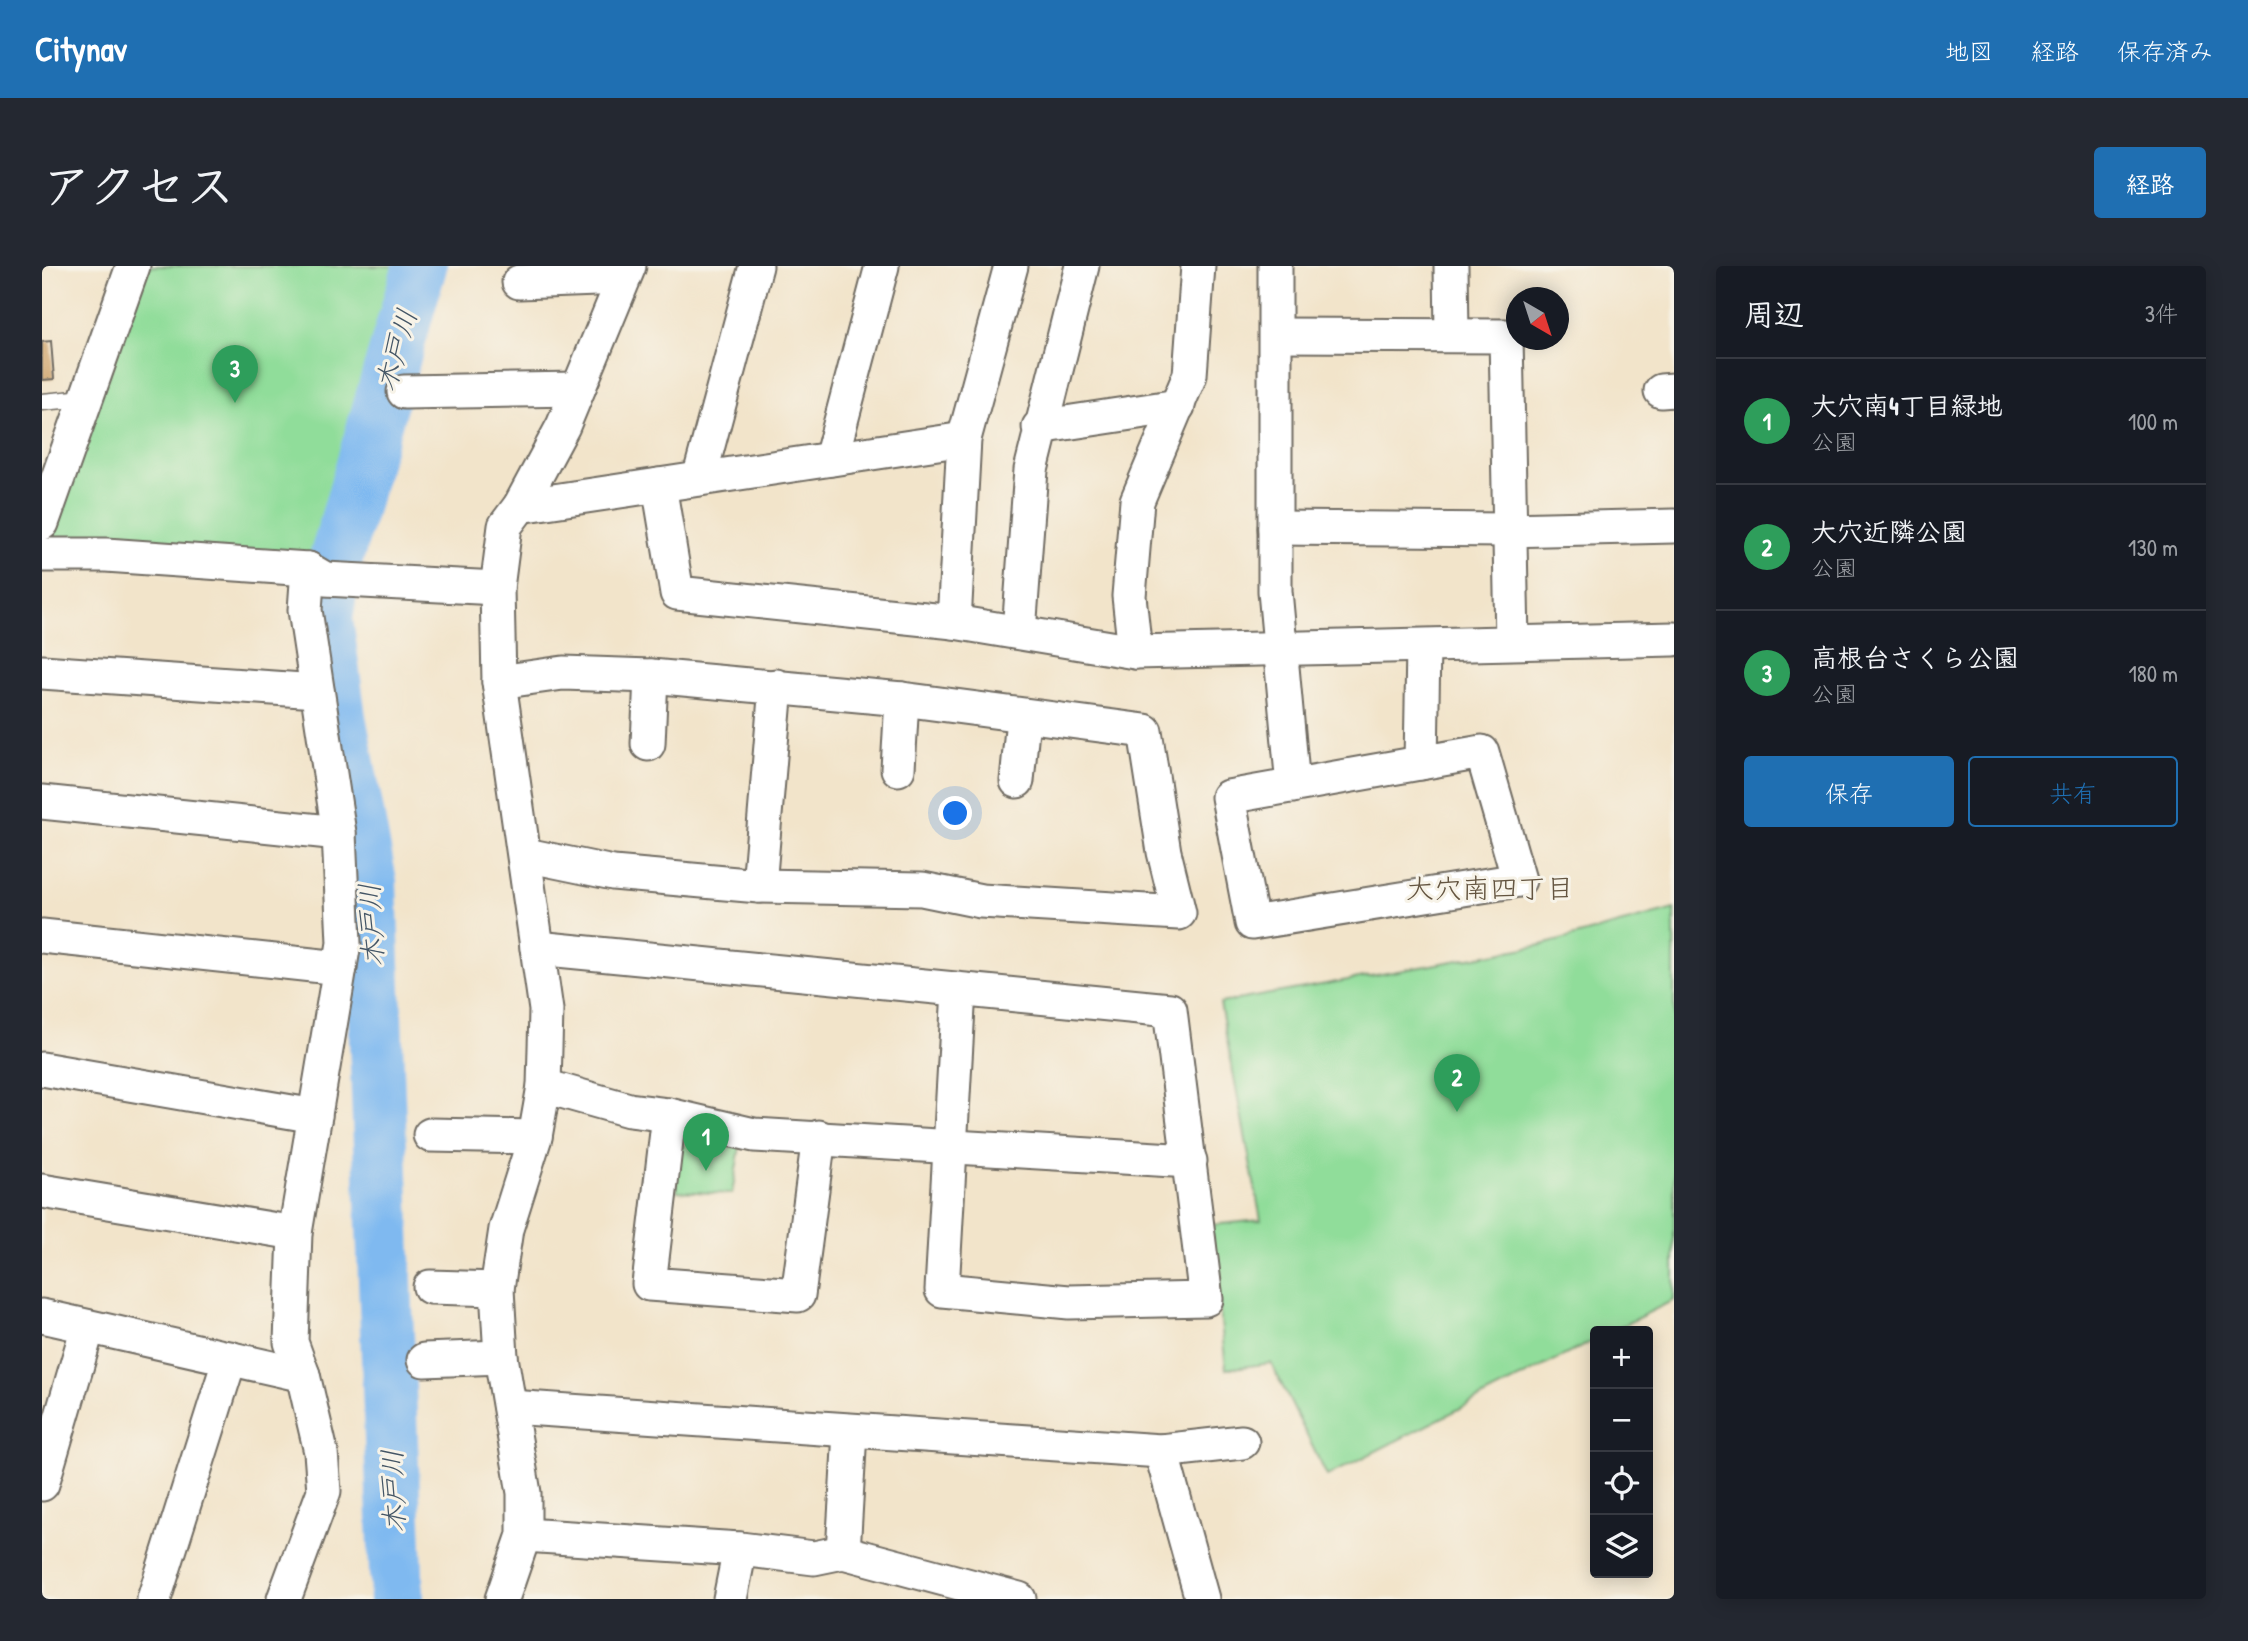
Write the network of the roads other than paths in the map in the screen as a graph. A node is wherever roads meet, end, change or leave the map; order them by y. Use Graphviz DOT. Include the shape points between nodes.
graph roads {
  1 [pos="133,266"];
  2 [pos="756,266"];
  3 [pos="882,266"];
  4 [pos="1010,266"];
  5 [pos="1082,266"];
  6 [pos="1198,266"];
  7 [pos="1275,266"];
  8 [pos="1451,266"];
  9 [pos="626,272"];
  10 [pos="519,282"];
  11 [pos="1452,334"];
  12 [pos="1276,335"];
  13 [pos="578,389"];
  14 [pos="404,392"];
  15 [pos="86,398"];
  16 [pos="42,402"];
  17 [pos="1178,406"];
  18 [pos="1040,427"];
  19 [pos="964,439"];
  20 [pos="831,459"];
  21 [pos="699,479"];
  22 [pos="659,485"];
  23 [pos="520,506"];
  24 [pos="42,523"];
  25 [pos="1674,526"];
  26 [pos="1275,528"];
  27 [pos="1508,530"];
  28 [pos="42,555"];
  29 [pos="325,576"];
  30 [pos="497,588"];
  31 [pos="954,622"];
  32 [pos="1019,632"];
  33 [pos="1674,639"];
  34 [pos="1513,642"];
  35 [pos="1423,646"];
  36 [pos="1279,648"];
  37 [pos="1136,652"];
  38 [pos="42,673"];
  39 [pos="651,676"];
  40 [pos="499,682"];
  41 [pos="776,686"];
  42 [pos="317,691"];
  43 [pos="902,699"];
  44 [pos="1023,718"];
  45 [pos="648,744"];
  46 [pos="1421,763"];
  47 [pos="898,769"];
  48 [pos="1017,780"];
  49 [pos="1293,786"];
  50 [pos="42,802"];
  51 [pos="340,833"];
  52 [pos="526,855"];
  53 [pos="759,886"];
  54 [pos="42,936"];
  55 [pos="537,948"];
  56 [pos="340,968"];
  57 [pos="959,990"];
  58 [pos="42,1069"];
  59 [pos="544,1086"];
  60 [pos="669,1115"];
  61 [pos="315,1116"];
  62 [pos="430,1135"];
  63 [pos="535,1137"];
  64 [pos="819,1138"];
  65 [pos="949,1148"];
  66 [pos="1190,1161"];
  67 [pos="42,1191"];
  68 [pos="295,1233"];
  69 [pos="430,1287"];
  70 [pos="497,1289"];
  71 [pos="42,1317"];
  72 [pos="88,1327"];
  73 [pos="501,1357"];
  74 [pos="230,1358"];
  75 [pos="424,1360"];
  76 [pos="303,1374"];
  77 [pos="510,1407"];
  78 [pos="850,1432"];
  79 [pos="1242,1442"];
  80 [pos="1161,1451"];
  81 [pos="42,1484"];
  82 [pos="524,1535"];
  83 [pos="740,1549"];
  84 [pos="843,1552"];
  85 [pos="154,1599"];
  86 [pos="284,1599"];
  87 [pos="502,1599"];
  88 [pos="730,1599"];
  89 [pos="1019,1599"];
  90 [pos="1202,1599"];
  1 -- 15 [label="street"];
  2 -- 21 [label="street"];
  3 -- 20 [label="street"];
  4 -- 19 [label="street"];
  5 -- 18 [label="street"];
  6 -- 17 [label="street" via="1190,375"];
  7 -- 12 [label="street"];
  8 -- 11 [label="street"];
  9 -- 10 [label="street"];
  9 -- 13 [label="street"];
  11 -- 12 [label="street"];
  11 -- 27 [label="street" via="1506,336"];
  12 -- 26 [label="street"];
  13 -- 14 [label="street"];
  13 -- 23 [label="street"];
  15 -- 16 [label="lane"];
  15 -- 24 [label="street"];
  17 -- 18 [label="street"];
  17 -- 37 [label="street" via="1137,501 1129,596"];
  18 -- 32 [label="street" via="1031,470"];
  19 -- 20 [label="street"];
  19 -- 31 [label="street"];
  20 -- 21 [label="street"];
  21 -- 22 [label="street"];
  22 -- 23 [label="street"];
  22 -- 31 [label="street" via="677,593"];
  23 -- 30 [label="street" via="505,526"];
  25 -- 27 [label="street"];
  26 -- 27 [label="street"];
  26 -- 36 [label="street"];
  27 -- 34 [label="street"];
  28 -- 29 [label="street" via="106,555"];
  29 -- 30 [label="street"];
  29 -- 42 [label="street" via="305,610"];
  30 -- 40 [label="street"];
  31 -- 32 [label="street"];
  32 -- 37 [label="street"];
  33 -- 34 [label="street"];
  34 -- 35 [label="street"];
  35 -- 36 [label="street"];
  35 -- 46 [label="street"];
  36 -- 37 [label="street"];
  36 -- 49 [label="street"];
  38 -- 42 [label="street"];
  39 -- 40 [label="street" via="563,673"];
  39 -- 41 [label="street"];
  39 -- 45 [label="street"];
  40 -- 52 [label="street"];
  41 -- 43 [label="street"];
  41 -- 53 [label="street"];
  42 -- 51 [label="street"];
  43 -- 44 [label="street"];
  43 -- 47 [label="street"];
  44 -- 48 [label="street"];
  44 -- 53 [label="street" via="1145,731 1179,914 981,901 922,889"];
  46 -- 49 [label="street"];
  46 -- 49 [label="street" via="1482,752 1519,880 1252,923 1228,797"];
  50 -- 51 [label="street"];
  51 -- 56 [label="street" via="344,943"];
  52 -- 53 [label="street" via="613,873"];
  52 -- 55 [label="street"];
  54 -- 56 [label="street"];
  55 -- 57 [label="street"];
  55 -- 59 [label="street" via="545,1010"];
  56 -- 61 [label="street"];
  57 -- 65 [label="street"];
  57 -- 66 [label="street" via="1170,1010"];
  58 -- 61 [label="street"];
  59 -- 60 [label="street" via="629,1110"];
  59 -- 63 [label="street"];
  60 -- 64 [label="street" via="754,1135"];
  60 -- 64 [label="street" via="649,1284 798,1295"];
  61 -- 68 [label="street"];
  62 -- 63 [label="street"];
  63 -- 70 [label="street" via="506,1229"];
  64 -- 65 [label="street"];
  65 -- 66 [label="street"];
  65 -- 66 [label="street" via="942,1290 1069,1302 1206,1299"];
  67 -- 68 [label="street"];
  68 -- 76 [label="street" via="291,1342"];
  69 -- 70 [label="street"];
  70 -- 73 [label="street"];
  71 -- 72 [label="street"];
  72 -- 74 [label="street"];
  72 -- 81 [label="street"];
  73 -- 75 [label="street"];
  73 -- 77 [label="street"];
  74 -- 76 [label="street"];
  74 -- 85 [label="street"];
  76 -- 86 [label="street" via="321,1452 324,1492"];
  77 -- 78 [label="street"];
  77 -- 82 [label="street" via="524,1493"];
  78 -- 80 [label="street"];
  78 -- 84 [label="street"];
  79 -- 80 [label="street"];
  80 -- 90 [label="street"];
  82 -- 83 [label="street"];
  82 -- 87 [label="street"];
  83 -- 84 [label="street" via="814,1558"];
  83 -- 88 [label="street"];
  84 -- 89 [label="street"];
}
